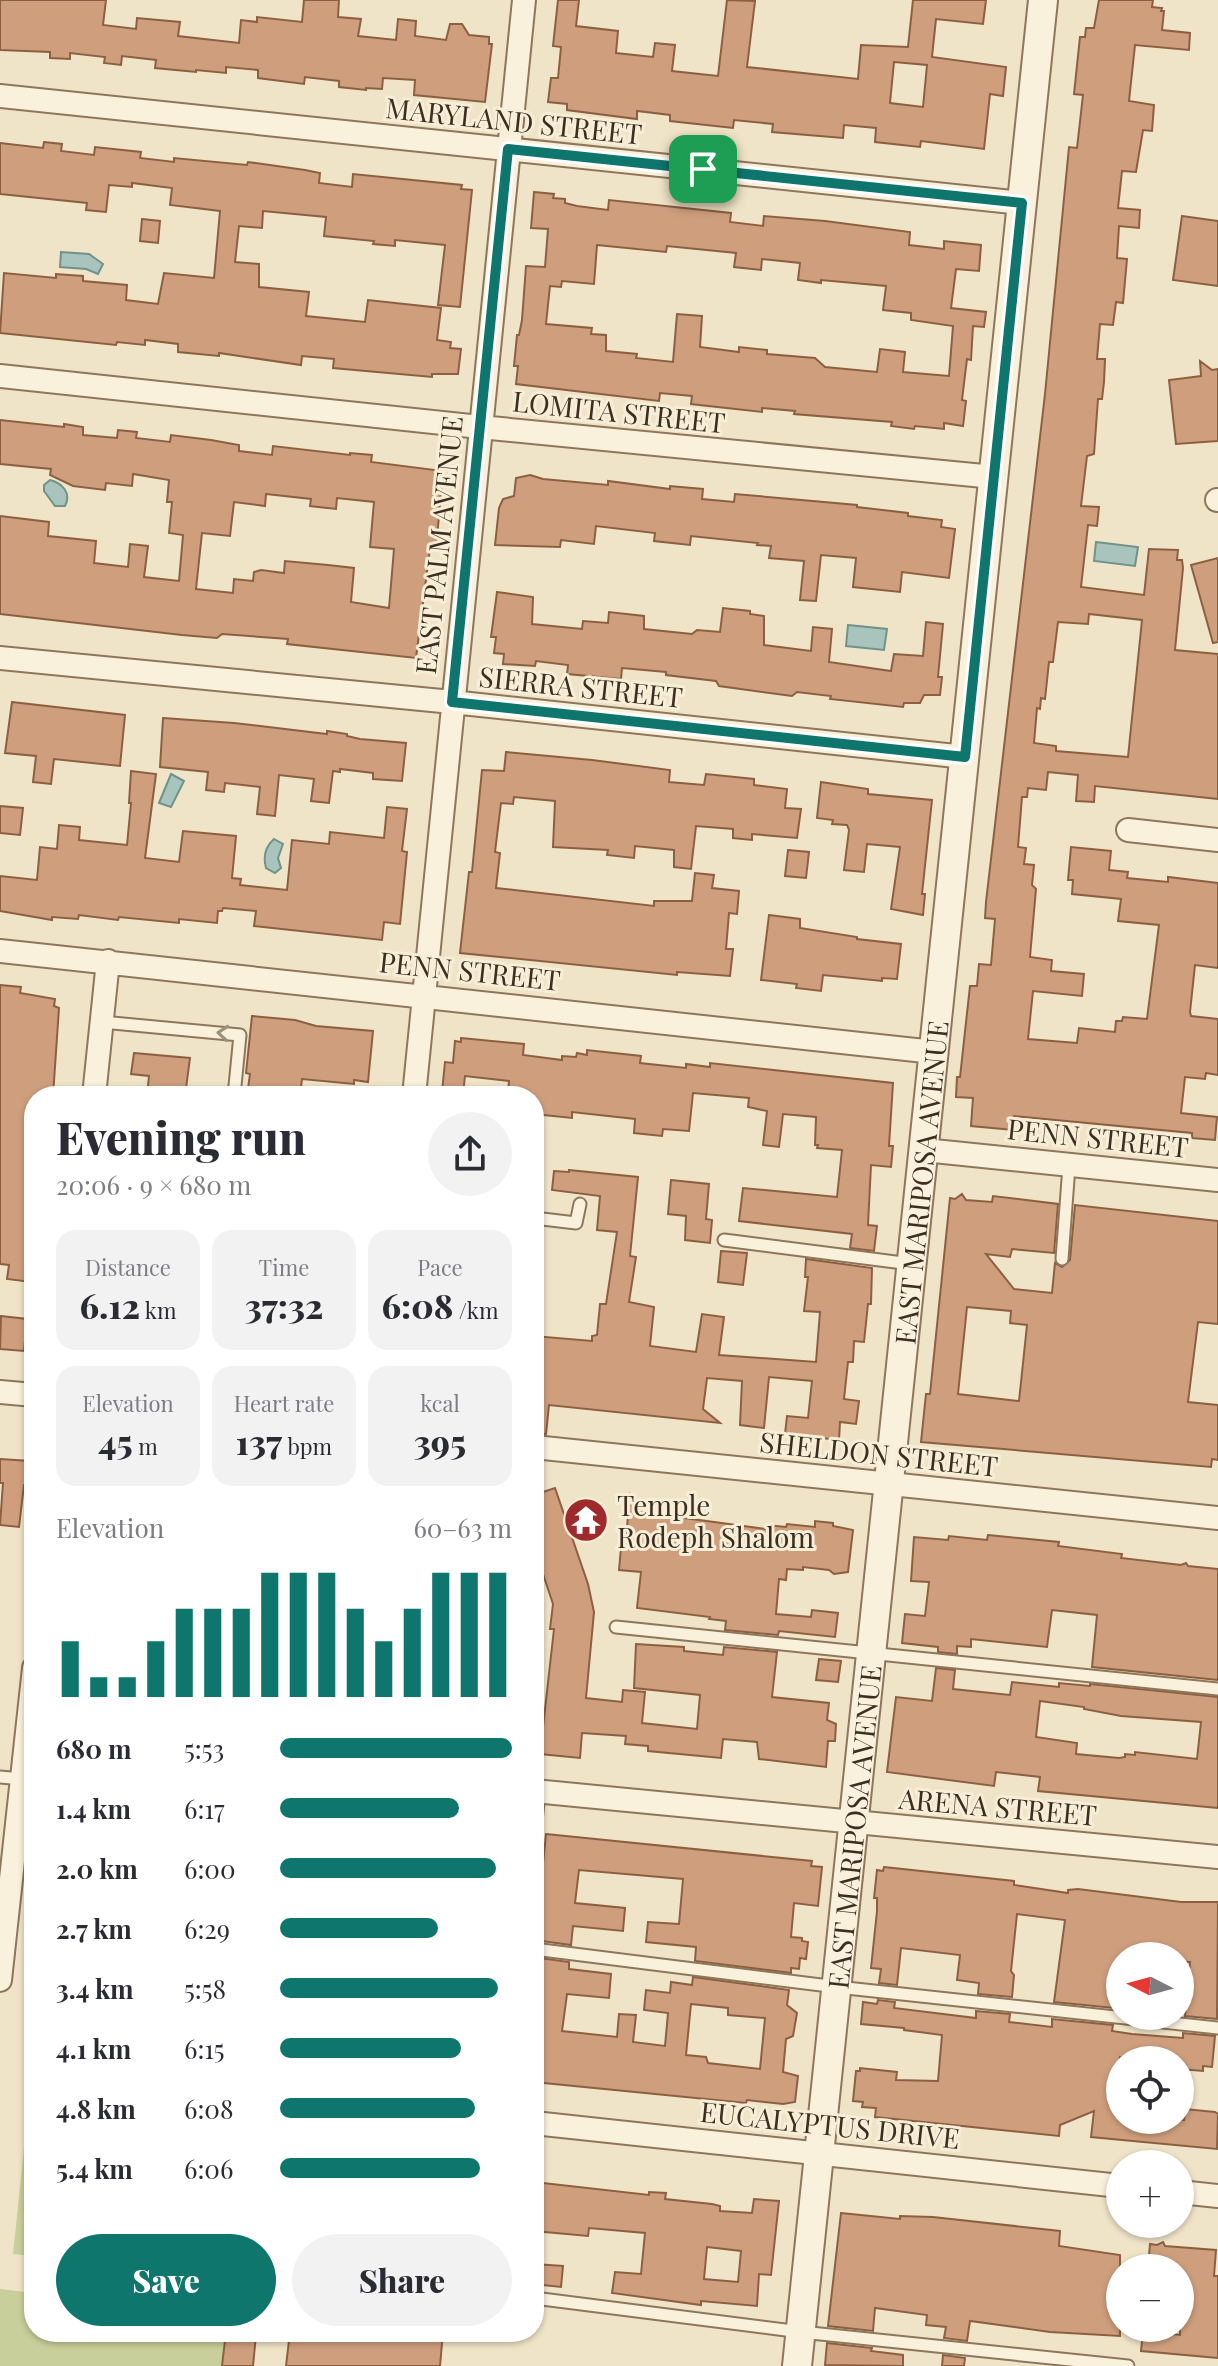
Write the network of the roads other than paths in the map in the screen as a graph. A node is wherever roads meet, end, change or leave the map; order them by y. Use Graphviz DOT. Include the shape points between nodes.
graph roads {
  1 [pos="524,0"];
  2 [pos="1043,0"];
  3 [pos="0,96"];
  4 [pos="508,149"];
  5 [pos="1022,203"];
  6 [pos="0,376"];
  7 [pos="480,427"];
  8 [pos="994,477"];
  9 [pos="0,658"];
  10 [pos="452,702"];
  11 [pos="965,757"];
  12 [pos="1128,830"];
  13 [pos="1218,840"];
  14 [pos="0,951"];
  15 [pos="108,961"];
  16 [pos="424,995"];
  17 [pos="102,1022"];
  18 [pos="934,1052"];
  19 [pos="95,1086"];
  20 [pos="235,1086"];
  21 [pos="415,1086"];
  22 [pos="924,1150"];
  23 [pos="1069,1166"];
  24 [pos="1218,1180"];
  25 [pos="580,1204"];
  26 [pos="544,1219"];
  27 [pos="724,1240"];
  28 [pos="1062,1259"];
  29 [pos="912,1264"];
  30 [pos="0,1392"];
  31 [pos="24,1394"];
  32 [pos="544,1448"];
  33 [pos="889,1484"];
  34 [pos="1218,1518"];
  35 [pos="616,1627"];
  36 [pos="871,1654"];
  37 [pos="1218,1689"];
  38 [pos="24,1716"];
  39 [pos="11,1778"];
  40 [pos="544,1793"];
  41 [pos="854,1822"];
  42 [pos="1218,1857"];
  43 [pos="544,1950"];
  44 [pos="0,1980"];
  45 [pos="837,1987"];
  46 [pos="1218,2028"];
  47 [pos="544,2124"];
  48 [pos="819,2153"];
  49 [pos="1106,2184"];
  50 [pos="1194,2193"];
  51 [pos="1218,2196"];
  52 [pos="544,2299"];
  53 [pos="801,2332"];
  54 [pos="797,2366"];
  55 [pos="1128,2366"];
  1 -- 4 [label="street, EAST PALM AVENUE"];
  2 -- 5 [label="street, EAST MARIPOSA AVENUE"];
  3 -- 4 [label="street, MARYLAND STREET"];
  4 -- 5 [label="street, MARYLAND STREET"];
  4 -- 7 [label="street, EAST PALM AVENUE"];
  5 -- 8 [label="street, EAST MARIPOSA AVENUE"];
  6 -- 7 [label="street, LOMITA STREET"];
  7 -- 8 [label="street, LOMITA STREET"];
  7 -- 10 [label="street, EAST PALM AVENUE"];
  8 -- 11 [label="street, EAST MARIPOSA AVENUE"];
  9 -- 10 [label="street, SIERRA STREET"];
  10 -- 11 [label="street, SIERRA STREET"];
  10 -- 16 [label="street, EAST PALM AVENUE"];
  11 -- 18 [label="street, EAST MARIPOSA AVENUE"];
  12 -- 13 [label="street"];
  14 -- 15 [label="street, PENN STREET"];
  15 -- 16 [label="street, PENN STREET"];
  15 -- 17 [label="street"];
  16 -- 18 [label="street, PENN STREET"];
  16 -- 21 [label="street, EAST PALM AVENUE"];
  17 -- 19 [label="street"];
  20 -- 17 [label="lane, one-way" via="240,1035"];
  18 -- 22 [label="street, EAST MARIPOSA AVENUE"];
  22 -- 23 [label="street, PENN STREET"];
  22 -- 29 [label="street, EAST MARIPOSA AVENUE"];
  23 -- 24 [label="street, PENN STREET"];
  23 -- 28 [label="lane"];
  25 -- 26 [label="lane" via="576,1223"];
  27 -- 29 [label="lane"];
  29 -- 33 [label="street, EAST MARIPOSA AVENUE"];
  30 -- 31 [label="street"];
  32 -- 33 [label="street, SHELDON STREET"];
  33 -- 34 [label="street, SHELDON STREET"];
  33 -- 36 [label="street, EAST MARIPOSA AVENUE"];
  35 -- 36 [label="lane"];
  36 -- 37 [label="lane"];
  36 -- 41 [label="street, EAST MARIPOSA AVENUE"];
  38 -- 39 [label="street"];
  39 -- 44 [label="street"];
  40 -- 41 [label="street, ARENA STREET"];
  41 -- 42 [label="street, ARENA STREET"];
  41 -- 45 [label="street, EAST MARIPOSA AVENUE"];
  43 -- 45 [label="lane"];
  45 -- 46 [label="lane"];
  45 -- 48 [label="street, EAST MARIPOSA AVENUE"];
  47 -- 48 [label="street, EUCALYPTUS DRIVE"];
  48 -- 49 [label="street, EUCALYPTUS DRIVE"];
  48 -- 53 [label="street, EAST MARIPOSA AVENUE"];
  50 -- 51 [label="street"];
  52 -- 53 [label="lane"];
  53 -- 54 [label="street, EAST MARIPOSA AVENUE"];
  53 -- 55 [label="lane"];
}
